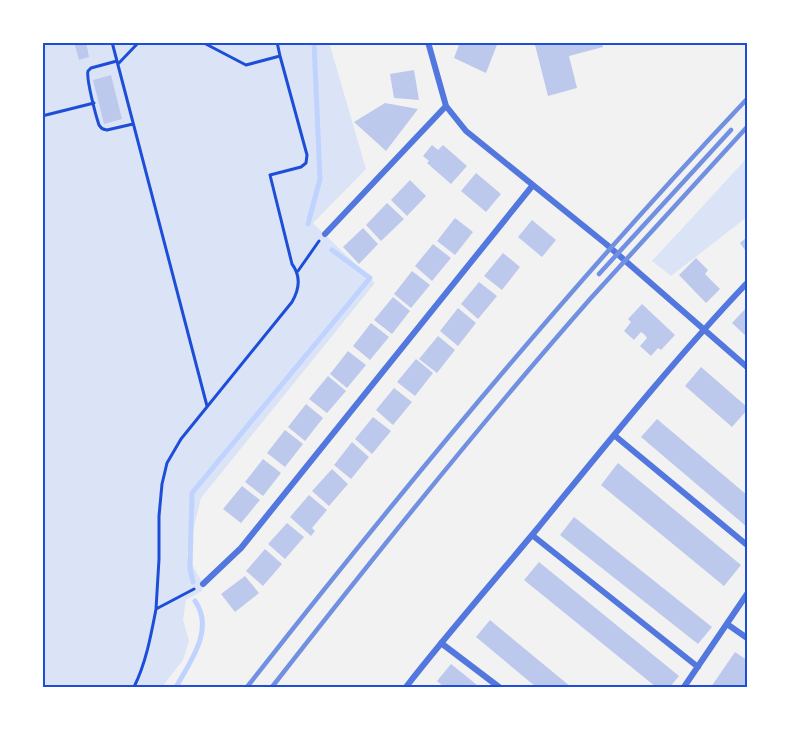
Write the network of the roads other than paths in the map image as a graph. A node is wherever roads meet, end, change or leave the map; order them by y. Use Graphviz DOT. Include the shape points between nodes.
graph roads {
  1 [pos="428,42"];
  2 [pos="446,106"];
  3 [pos="533,185"];
  4 [pos="325,234"];
  5 [pos="747,283"];
  6 [pos="704,328"];
  7 [pos="747,367"];
  8 [pos="614,435"];
  9 [pos="532,535"];
  10 [pos="747,545"];
  11 [pos="203,584"];
  12 [pos="747,594"];
  13 [pos="727,624"];
  14 [pos="747,638"];
  15 [pos="441,643"];
  16 [pos="698,667"];
  17 [pos="406,687"];
  18 [pos="499,687"];
  19 [pos="684,687"];
  1 -- 2 [label="street"];
  2 -- 3 [label="street" via="466,131"];
  2 -- 4 [label="street"];
  3 -- 6 [label="street"];
  3 -- 11 [label="street" via="241,548"];
  5 -- 6 [label="street"];
  6 -- 7 [label="street"];
  6 -- 8 [label="street"];
  8 -- 9 [label="street"];
  8 -- 10 [label="street"];
  9 -- 15 [label="street"];
  9 -- 16 [label="street"];
  12 -- 13 [label="street"];
  13 -- 14 [label="street"];
  13 -- 16 [label="street"];
  15 -- 17 [label="street"];
  15 -- 18 [label="street"];
  16 -- 19 [label="street"];
}
